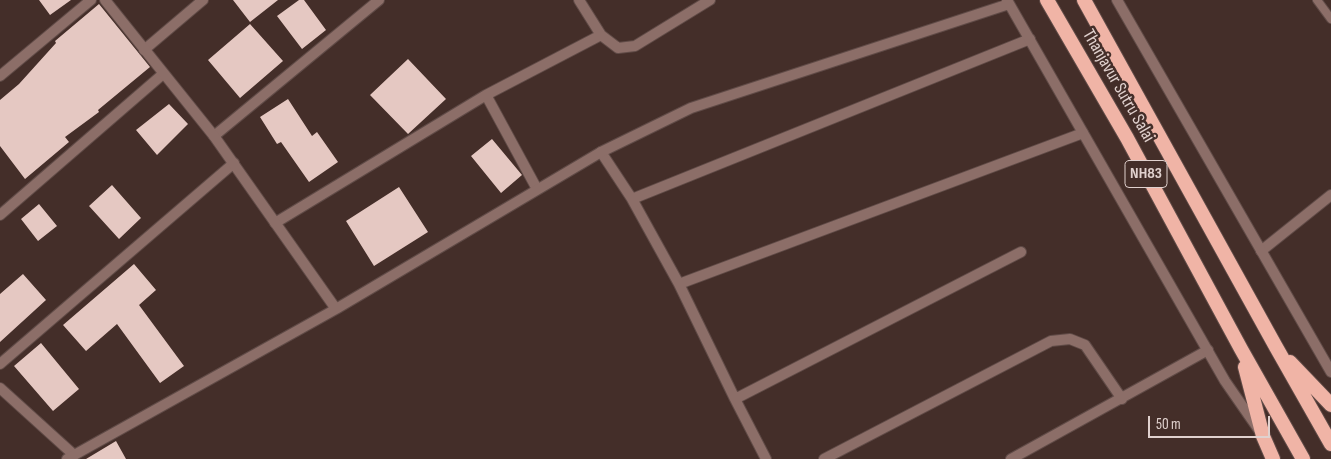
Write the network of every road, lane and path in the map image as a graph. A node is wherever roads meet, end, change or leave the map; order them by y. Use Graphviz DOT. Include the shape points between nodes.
graph roads {
  1 [pos="91,0"];
  2 [pos="105,0"];
  3 [pos="203,0"];
  4 [pos="379,0"];
  5 [pos="579,0"];
  6 [pos="710,0"];
  7 [pos="1047,0"];
  8 [pos="1084,0"];
  9 [pos="1117,0"];
  10 [pos="1318,0"];
  11 [pos="1008,2"];
  12 [pos="1331,19"];
  13 [pos="601,35"];
  14 [pos="1030,39"];
  15 [pos="144,50"];
  16 [pos="163,74"];
  17 [pos="0,76"];
  18 [pos="486,95"];
  19 [pos="1083,133"];
  20 [pos="214,136"];
  21 [pos="601,152"];
  22 [pos="234,163"];
  23 [pos="537,188"];
  24 [pos="1331,196"];
  25 [pos="632,199"];
  26 [pos="0,214"];
  27 [pos="275,223"];
  28 [pos="1260,251"];
  29 [pos="1021,252"];
  30 [pos="679,284"];
  31 [pos="336,309"];
  32 [pos="1276,347"];
  33 [pos="1208,350"];
  34 [pos="1241,350"];
  35 [pos="0,364"];
  36 [pos="1331,372"];
  37 [pos="0,388"];
  38 [pos="735,399"];
  39 [pos="1122,399"];
  40 [pos="1331,405"];
  41 [pos="1263,436"];
  42 [pos="1331,444"];
  43 [pos="70,457"];
  44 [pos="766,459"];
  45 [pos="824,459"];
  46 [pos="1011,459"];
  47 [pos="1273,459"];
  48 [pos="1303,459"];
  1 -- 17 [label="street"];
  2 -- 15 [label="street"];
  3 -- 15 [label="street"];
  4 -- 20 [label="street"];
  5 -- 13 [label="street"];
  6 -- 13 [label="street" via="635,46 618,48"];
  7 -- 34 [label="highway, Thanjavur Sutru Salai / NH83" via="1127,138"];
  8 -- 32 [label="highway, Thanjavur Sutru Salai / NH83"];
  9 -- 28 [label="street"];
  10 -- 12 [label="lane"];
  11 -- 14 [label="street"];
  11 -- 21 [label="street" via="691,108"];
  13 -- 18 [label="street"];
  14 -- 19 [label="street"];
  14 -- 25 [label="street"];
  15 -- 16 [label="street"];
  16 -- 20 [label="street"];
  16 -- 26 [label="street"];
  18 -- 23 [label="street"];
  18 -- 27 [label="street"];
  19 -- 30 [label="street"];
  19 -- 33 [label="street"];
  20 -- 22 [label="street"];
  21 -- 23 [label="street"];
  21 -- 25 [label="street"];
  22 -- 27 [label="street"];
  22 -- 35 [label="street"];
  23 -- 31 [label="street"];
  24 -- 28 [label="street"];
  25 -- 30 [label="street"];
  27 -- 31 [label="street"];
  28 -- 36 [label="street"];
  29 -- 38 [label="street"];
  30 -- 38 [label="street"];
  31 -- 43 [label="street"];
  32 -- 40 [label="highway"];
  32 -- 42 [label="highway, NH83"];
  33 -- 39 [label="street"];
  33 -- 41 [label="street"];
  34 -- 41 [label="highway"];
  34 -- 48 [label="highway, NH83"];
  37 -- 43 [label="street"];
  38 -- 44 [label="street"];
  39 -- 45 [label="street" via="1085,345 1070,339 1051,341"];
  39 -- 46 [label="street"];
  41 -- 47 [label="highway"];
}
